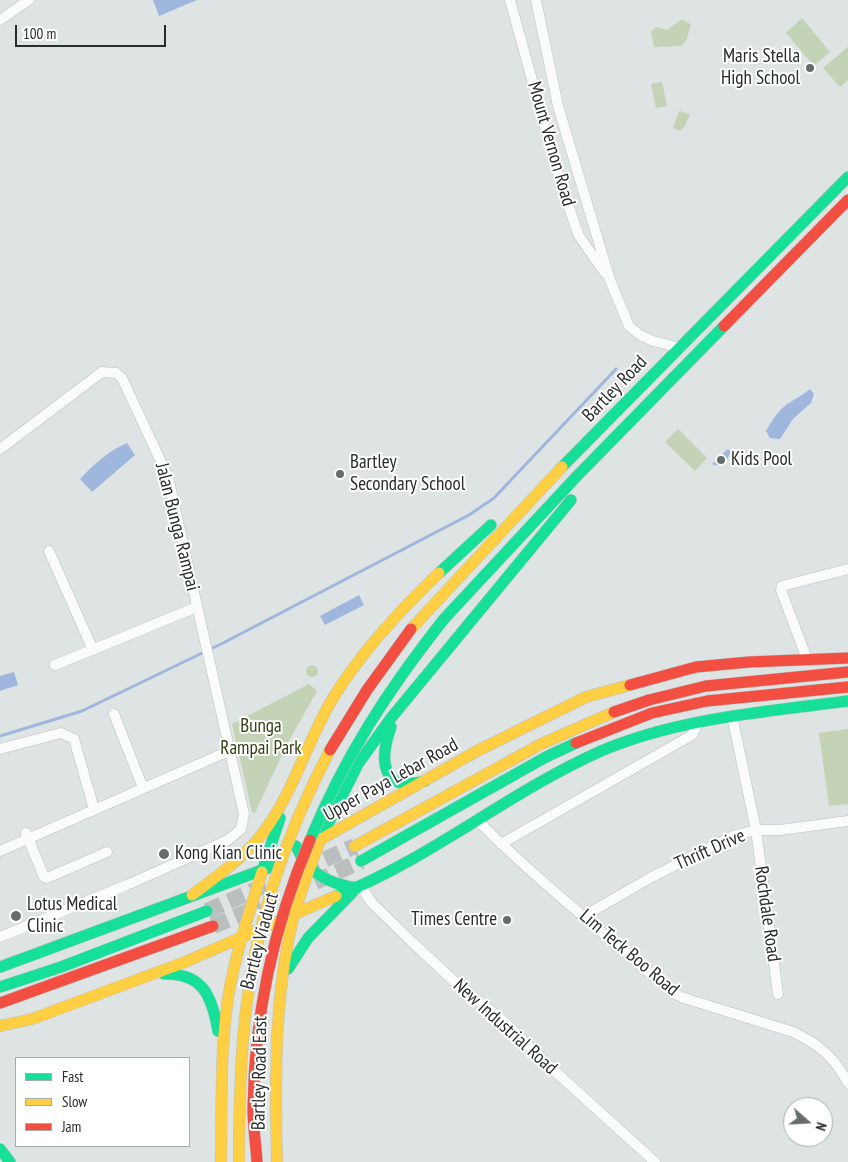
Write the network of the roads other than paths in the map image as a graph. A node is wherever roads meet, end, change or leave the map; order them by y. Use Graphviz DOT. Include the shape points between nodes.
graph roads {
  1 [pos="29,0"];
  2 [pos="510,0"];
  3 [pos="536,0"];
  4 [pos="0,20"];
  5 [pos="848,177"];
  6 [pos="848,200"];
  7 [pos="610,280"];
  8 [pos="680,348"];
  9 [pos="610,443"];
  10 [pos="0,449"];
  11 [pos="545,484"];
  12 [pos="49,551"];
  13 [pos="848,569"];
  14 [pos="197,607"];
  15 [pos="444,619"];
  16 [pos="410,628"];
  17 [pos="93,650"];
  18 [pos="848,658"];
  19 [pos="807,659"];
  20 [pos="55,665"];
  21 [pos="848,672"];
  22 [pos="848,687"];
  23 [pos="848,701"];
  24 [pos="400,708"];
  25 [pos="114,714"];
  26 [pos="732,716"];
  27 [pos="698,723"];
  28 [pos="0,748"];
  29 [pos="229,751"];
  30 [pos="303,759"];
  31 [pos="425,781"];
  32 [pos="346,785"];
  33 [pos="143,788"];
  34 [pos="288,790"];
  35 [pos="94,809"];
  36 [pos="477,820"];
  37 [pos="848,821"];
  38 [pos="339,829"];
  39 [pos="756,830"];
  40 [pos="27,836"];
  41 [pos="320,840"];
  42 [pos="501,844"];
  43 [pos="355,846"];
  44 [pos="0,851"];
  45 [pos="107,852"];
  46 [pos="298,852"];
  47 [pos="361,861"];
  48 [pos="310,870"];
  49 [pos="262,872"];
  50 [pos="378,878"];
  51 [pos="359,887"];
  52 [pos="192,896"];
  53 [pos="207,911"];
  54 [pos="296,912"];
  55 [pos="584,916"];
  56 [pos="213,926"];
  57 [pos="0,937"];
  58 [pos="242,938"];
  59 [pos="0,968"];
  60 [pos="140,979"];
  61 [pos="0,986"];
  62 [pos="281,986"];
  63 [pos="778,994"];
  64 [pos="0,1003"];
  65 [pos="0,1026"];
  66 [pos="222,1066"];
  67 [pos="848,1083"];
  68 [pos="0,1149"];
  69 [pos="10,1162"];
  70 [pos="221,1162"];
  71 [pos="239,1162"];
  72 [pos="257,1162"];
  73 [pos="277,1162"];
  74 [pos="655,1162"];
  1 -- 4 [label="street"];
  2 -- 7 [label="street, Mount Vernon Road" via="556,170 579,236"];
  3 -- 7 [label="street, Mount Vernon Road" via="558,106"];
  5 -- 8 [label="main road, Bartley Road"];
  6 -- 9 [label="main road, Bartley Road"];
  7 -- 8 [label="street, Mount Vernon Road" via="629,326 653,341"];
  8 -- 11 [label="main road, Bartley Road"];
  9 -- 15 [label="main road, Bartley Road"];
  9 -- 24 [label="main road" via="584,484"];
  10 -- 14 [label="street, Jalan Bunga Rampai" via="102,372 116,373 126,385 168,477"];
  11 -- 16 [label="main road, Bartley Road"];
  11 -- 30 [label="main road" via="525,495 427,582 373,640 332,698"];
  12 -- 17 [label="street"];
  13 -- 19 [label="street" via="782,586"];
  14 -- 17 [label="street"];
  14 -- 29 [label="street, Jalan Bunga Rampai"];
  15 -- 72 [label="main road, Bartley Viaduct, bridge" via="370,719 320,816 291,891 274,941 258,1025 253,1109"];
  16 -- 71 [label="main road, Bartley Viaduct, bridge" via="338,734 303,802 275,876 254,955 243,1024 238,1090"];
  17 -- 20 [label="street"];
  18 -- 19 [label="main road, Upper Paya Lebar Road"];
  19 -- 31 [label="main road, Upper Paya Lebar Road" via="696,668 586,698 524,727"];
  21 -- 43 [label="main road" via="706,686 649,700 594,719 541,744"];
  22 -- 47 [label="main road" via="707,701 643,716 546,757"];
  23 -- 26 [label="main road"];
  24 -- 31 [label="main road" via="385,741 385,765 399,782 408,785"];
  24 -- 32 [label="main road, Bartley Road East"];
  25 -- 33 [label="street"];
  26 -- 27 [label="main road"];
  26 -- 39 [label="street, Rochdale Road"];
  27 -- 36 [label="main road" via="657,731 602,751 556,773"];
  27 -- 42 [label="street" via="692,735"];
  28 -- 35 [label="street" via="61,733 74,739"];
  29 -- 33 [label="street"];
  29 -- 57 [label="street, Jalan Bunga Rampai" via="244,814 241,829 228,840"];
  30 -- 32 [label="main road" via="302,790 323,799"];
  30 -- 34 [label="main road"];
  31 -- 38 [label="main road, Upper Paya Lebar Road"];
  32 -- 41 [label="main road, Bartley Road East"];
  33 -- 35 [label="street"];
  34 -- 46 [label="main road" via="289,824"];
  34 -- 49 [label="main road, Bartley Road East"];
  34 -- 52 [label="main road" via="270,825 248,849"];
  35 -- 40 [label="street"];
  36 -- 42 [label="street, Lim Teck Boo Road"];
  36 -- 50 [label="main road"];
  37 -- 39 [label="street, Thrift Drive"];
  38 -- 41 [label="main road, Upper Paya Lebar Road"];
  38 -- 50 [label="main road" via="326,852 326,873 346,879"];
  39 -- 55 [label="street, Thrift Drive" via="733,836"];
  39 -- 63 [label="street, Rochdale Road"];
  40 -- 44 [label="street"];
  40 -- 45 [label="street" via="44,877"];
  41 -- 46 [label="main road, Upper Paya Lebar Road"];
  41 -- 48 [label="main road, Bartley Road East"];
  42 -- 55 [label="street, Lim Teck Boo Road"];
  46 -- 48 [label="main road"];
  46 -- 49 [label="main road, Upper Paya Lebar Road"];
  48 -- 51 [label="main road" via="336,885"];
  48 -- 54 [label="main road, Bartley Road East"];
  49 -- 52 [label="main road, Upper Paya Lebar Road"];
  49 -- 58 [label="main road, Bartley Road East"];
  50 -- 51 [label="main road"];
  51 -- 54 [label="main road"];
  51 -- 62 [label="main road" via="292,958"];
  51 -- 74 [label="street, New Industrial Road" via="455,982 506,1024"];
  52 -- 59 [label="main road, Upper Paya Lebar Road"];
  53 -- 61 [label="main road"];
  54 -- 58 [label="main road"];
  54 -- 62 [label="main road, Bartley Road East"];
  55 -- 67 [label="street, Lim Teck Boo Road" via="671,991 807,1038 824,1049"];
  56 -- 64 [label="main road"];
  58 -- 60 [label="main road"];
  58 -- 66 [label="main road, Bartley Road East" via="228,998"];
  60 -- 65 [label="main road" via="32,1019"];
  60 -- 66 [label="main road" via="184,974 205,989 211,997 216,1017"];
  62 -- 73 [label="main road, Bartley Road East" via="276,1050"];
  66 -- 70 [label="main road, Bartley Road East"];
  68 -- 69 [label="main road"];
}
